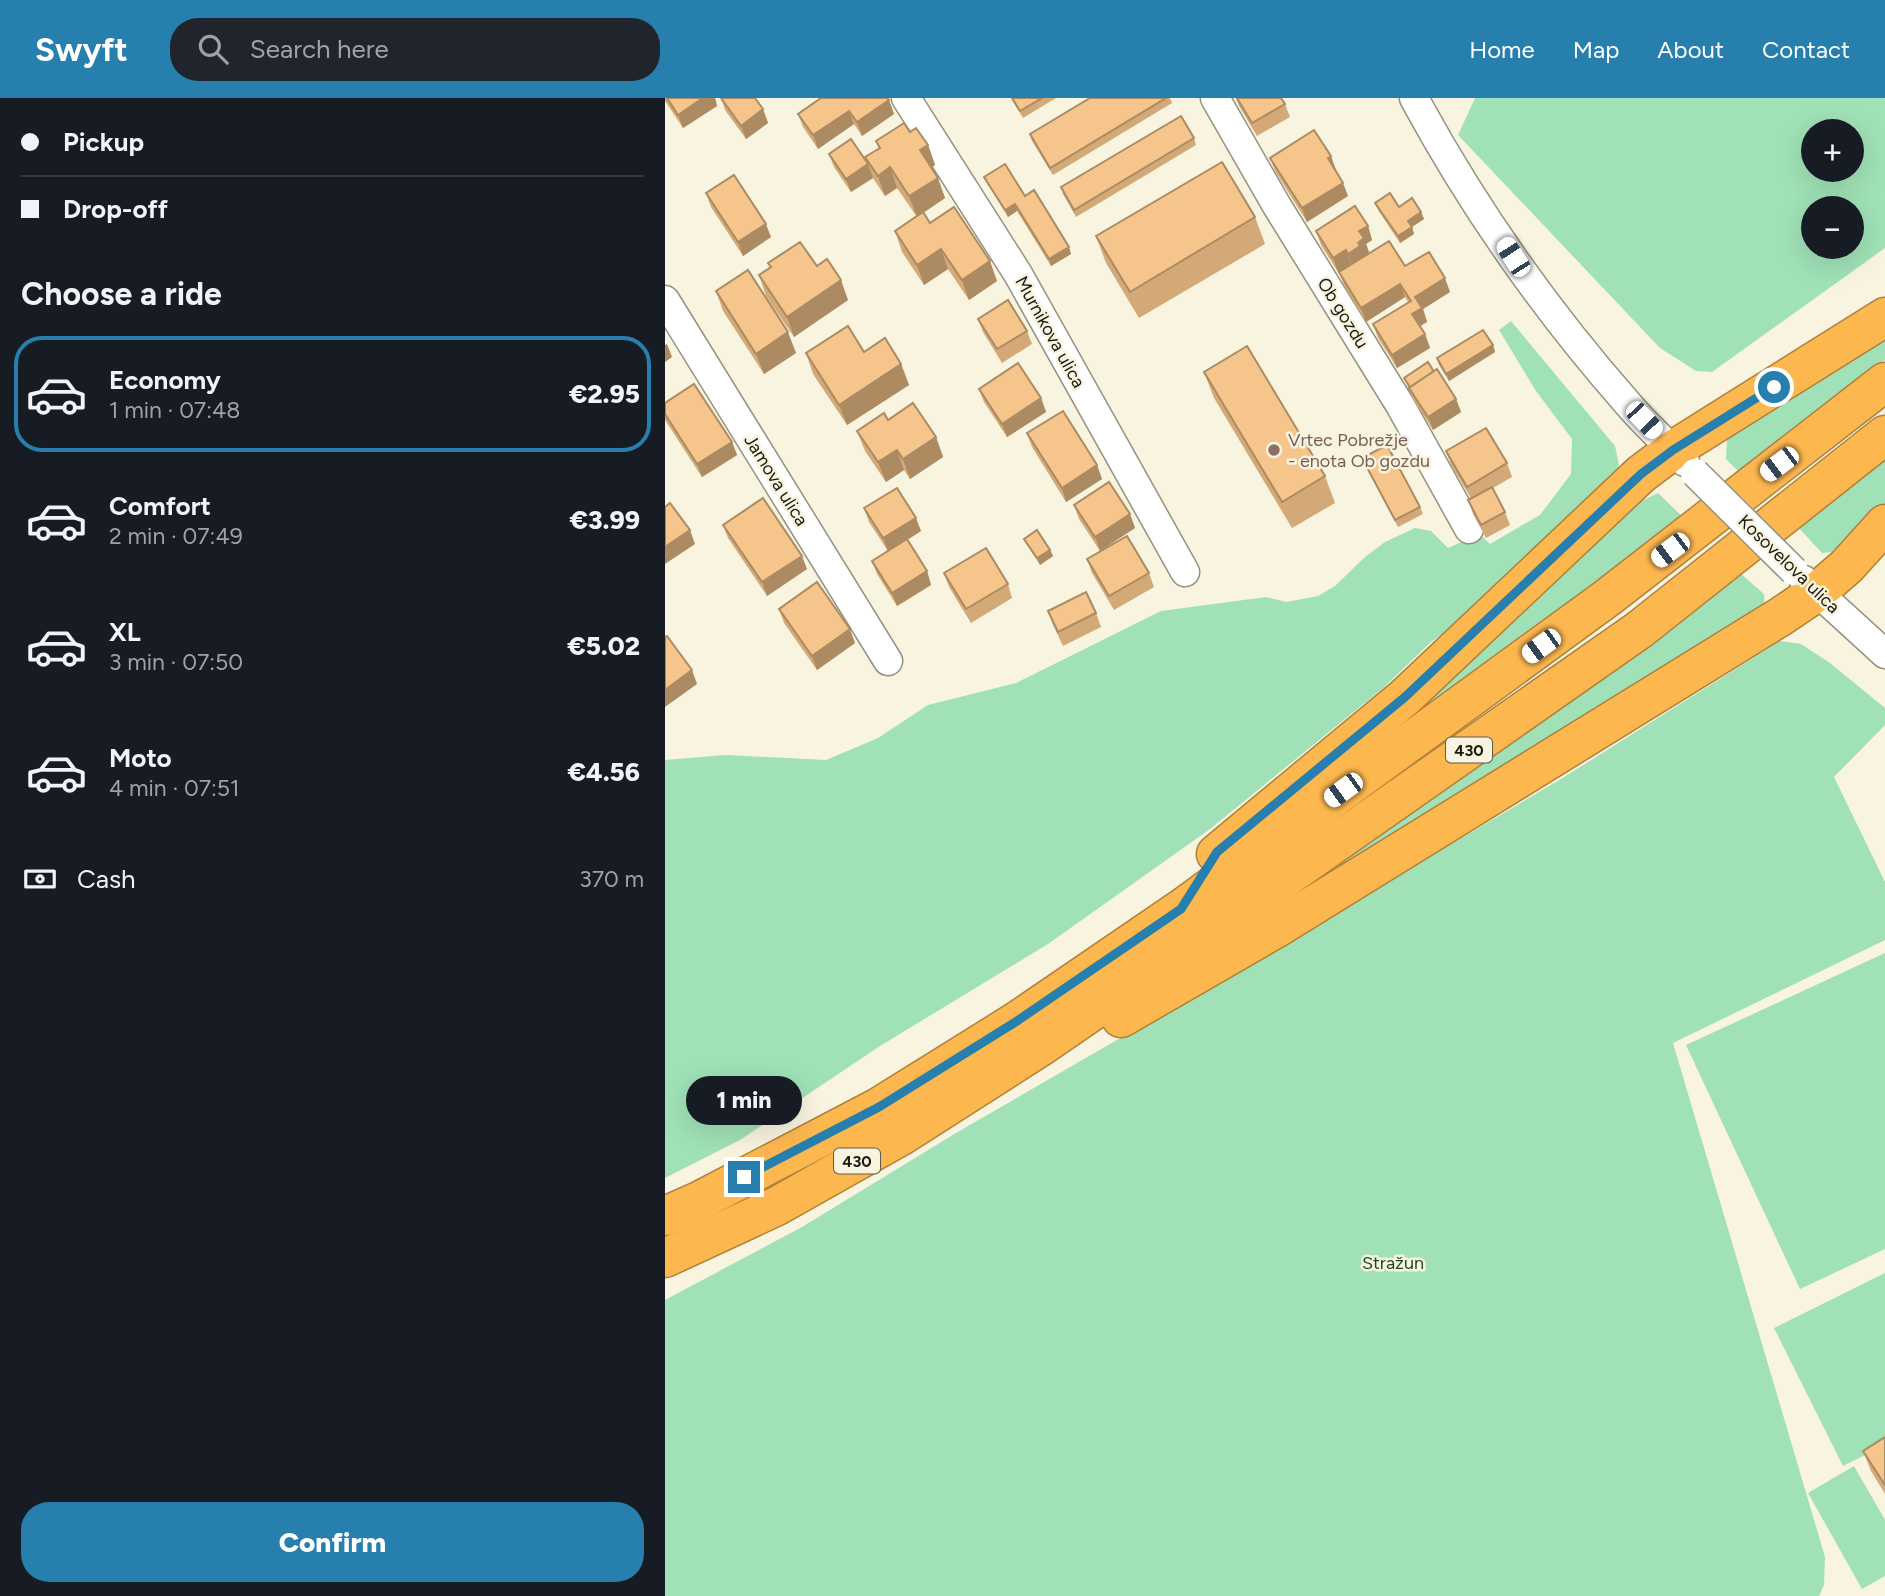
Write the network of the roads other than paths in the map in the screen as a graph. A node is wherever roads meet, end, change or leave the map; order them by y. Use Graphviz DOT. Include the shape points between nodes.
graph roads {
  1 [pos="906,98"];
  2 [pos="1215,98"];
  3 [pos="1414,98"];
  4 [pos="665,300"];
  5 [pos="1885,317"];
  6 [pos="1885,382"];
  7 [pos="1885,435"];
  8 [pos="1684,461"];
  9 [pos="1885,524"];
  10 [pos="1469,529"];
  11 [pos="1185,572"];
  12 [pos="1806,582"];
  13 [pos="1885,654"];
  14 [pos="888,661"];
  15 [pos="1181,909"];
  16 [pos="1040,1047"];
  17 [pos="665,1216"];
  18 [pos="665,1258"];
  1 -- 11 [label="street, Murnikova ulica" via="1018,274"];
  2 -- 10 [label="street, Ob gozdu" via="1401,405"];
  3 -- 8 [label="street, Kosovelova ulica" via="1524,275 1629,405"];
  4 -- 14 [label="street, Jamova ulica"];
  5 -- 8 [label="highway"];
  6 -- 15 [label="highway, 430" via="1607,598"];
  7 -- 16 [label="highway, 430" via="1639,630"];
  8 -- 12 [label="street, Kosovelova ulica, bridge"];
  8 -- 15 [label="highway" via="1641,474 1405,697 1217,852"];
  9 -- 12 [label="highway" via="1847,566"];
  12 -- 13 [label="street, Kosovelova ulica"];
  12 -- 16 [label="highway" via="1275,929 1122,1017"];
  15 -- 17 [label="highway, 430" via="1017,1021 879,1107"];
  16 -- 18 [label="highway, 430" via="890,1143 776,1206"];
}
